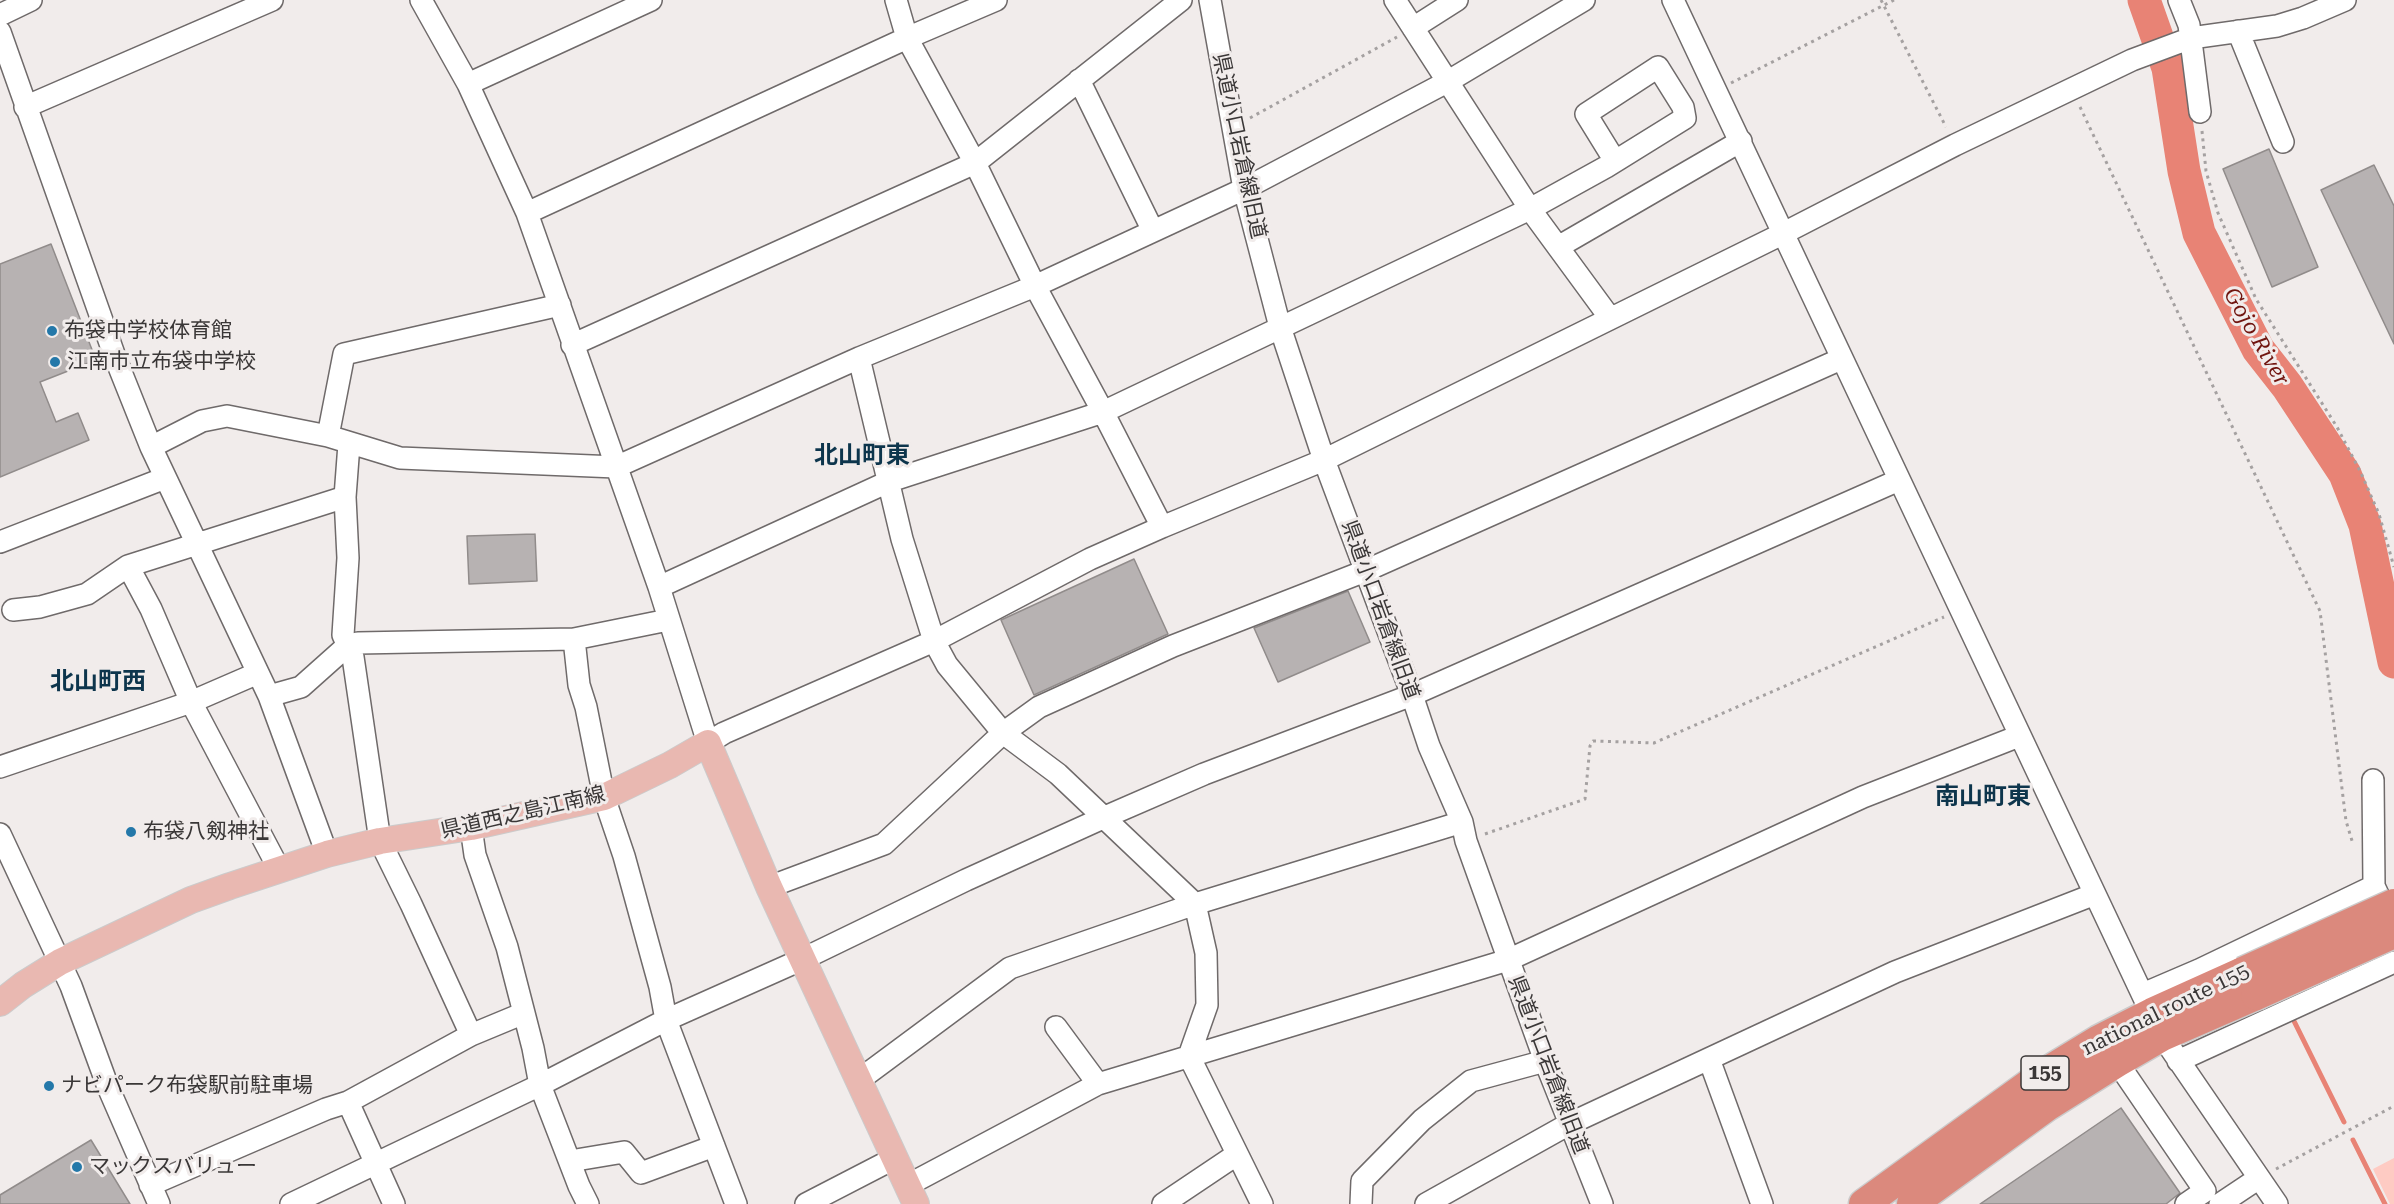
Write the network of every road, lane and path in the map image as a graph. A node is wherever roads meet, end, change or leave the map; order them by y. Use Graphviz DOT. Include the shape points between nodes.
graph roads {
  1 [pos="32,0"];
  2 [pos="272,0"];
  3 [pos="420,0"];
  4 [pos="651,0"];
  5 [pos="896,0"];
  6 [pos="996,0"];
  7 [pos="1180,0"];
  8 [pos="1210,0"];
  9 [pos="1395,0"];
  10 [pos="1457,0"];
  11 [pos="1584,0"];
  12 [pos="1673,0"];
  13 [pos="1881,0"];
  14 [pos="1894,0"];
  15 [pos="2179,0"];
  16 [pos="2344,0"];
  17 [pos="1884,6"];
  18 [pos="0,15"];
  19 [pos="1413,28"];
  20 [pos="2238,31"];
  21 [pos="0,32"];
  22 [pos="908,38"];
  23 [pos="2188,39"];
  24 [pos="1080,80"];
  25 [pos="1447,82"];
  26 [pos="468,84"];
  27 [pos="2072,89"];
  28 [pos="1716,90"];
  29 [pos="26,107"];
  30 [pos="2200,112"];
  31 [pos="1233,128"];
  32 [pos="1741,141"];
  33 [pos="2283,142"];
  34 [pos="1955,145"];
  35 [pos="1615,161"];
  36 [pos="975,163"];
  37 [pos="1244,189"];
  38 [pos="1530,208"];
  39 [pos="527,213"];
  40 [pos="1153,231"];
  41 [pos="1782,234"];
  42 [pos="1558,247"];
  43 [pos="1035,286"];
  44 [pos="560,305"];
  45 [pos="1610,318"];
  46 [pos="1280,327"];
  47 [pos="572,345"];
  48 [pos="860,358"];
  49 [pos="1841,359"];
  50 [pos="1103,411"];
  51 [pos="328,436"];
  52 [pos="349,444"];
  53 [pos="151,447"];
  54 [pos="1324,460"];
  55 [pos="616,468"];
  56 [pos="165,478"];
  57 [pos="1899,480"];
  58 [pos="890,481"];
  59 [pos="345,497"];
  60 [pos="1162,527"];
  61 [pos="0,542"];
  62 [pos="196,543"];
  63 [pos="128,566"];
  64 [pos="2394,567"];
  65 [pos="1365,571"];
  66 [pos="658,587"];
  67 [pos="14,610"];
  68 [pos="1960,610"];
  69 [pos="668,620"];
  70 [pos="574,639"];
  71 [pos="934,641"];
  72 [pos="347,646"];
  73 [pos="258,673"];
  74 [pos="1412,695"];
  75 [pos="269,696"];
  76 [pos="191,702"];
  77 [pos="1003,733"];
  78 [pos="2019,736"];
  79 [pos="708,743"];
  80 [pos="0,767"];
  81 [pos="2373,780"];
  82 [pos="604,797"];
  83 [pos="1106,817"];
  84 [pos="471,826"];
  85 [pos="1464,832"];
  86 [pos="0,834"];
  87 [pos="380,842"];
  88 [pos="327,854"];
  89 [pos="2357,855"];
  90 [pos="279,868"];
  91 [pos="769,887"];
  92 [pos="2095,894"];
  93 [pos="2384,895"];
  94 [pos="1194,904"];
  95 [pos="2394,933"];
  96 [pos="803,959"];
  97 [pos="1508,960"];
  98 [pos="60,962"];
  99 [pos="2394,963"];
  100 [pos="2249,983"];
  101 [pos="0,1003"];
  102 [pos="524,1013"];
  103 [pos="2152,1014"];
  104 [pos="666,1020"];
  105 [pos="1056,1027"];
  106 [pos="471,1035"];
  107 [pos="1189,1056"];
  108 [pos="1709,1059"];
  109 [pos="1545,1061"];
  110 [pos="2178,1061"];
  111 [pos="2117,1062"];
  112 [pos="859,1080"];
  113 [pos="1098,1084"];
  114 [pos="540,1085"];
  115 [pos="348,1102"];
  116 [pos="2394,1106"];
  117 [pos="1569,1124"];
  118 [pos="714,1146"];
  119 [pos="1236,1155"];
  120 [pos="895,1158"];
  121 [pos="570,1161"];
  122 [pos="376,1164"];
  123 [pos="2259,1178"];
  124 [pos="155,1195"];
  125 [pos="912,1195"];
  126 [pos="291,1204"];
  127 [pos="394,1204"];
  128 [pos="588,1204"];
  129 [pos="736,1204"];
  130 [pos="806,1204"];
  131 [pos="1163,1204"];
  132 [pos="1262,1204"];
  133 [pos="1361,1204"];
  134 [pos="1426,1204"];
  135 [pos="1602,1204"];
  136 [pos="1762,1204"];
  137 [pos="1864,1204"];
  138 [pos="1912,1204"];
  139 [pos="2186,1204"];
  140 [pos="2220,1204"];
  141 [pos="2277,1204"];
  1 -- 18 [label="street"];
  2 -- 29 [label="street"];
  3 -- 26 [label="street"];
  4 -- 26 [label="street"];
  5 -- 22 [label="street"];
  6 -- 22 [label="street"];
  7 -- 24 [label="street"];
  8 -- 31 [label="street, 県道小口岩倉線旧道"];
  9 -- 19 [label="street"];
  10 -- 19 [label="street"];
  11 -- 25 [label="street"];
  12 -- 28 [label="street"];
  13 -- 17 [label="path"];
  14 -- 17 [label="path"];
  15 -- 23 [label="street" via="2189,25"];
  16 -- 20 [label="street" via="2277,26"];
  17 -- 28 [label="path"];
  17 -- 34 [label="path"];
  19 -- 25 [label="street"];
  19 -- 31 [label="path"];
  20 -- 23 [label="street"];
  20 -- 33 [label="street"];
  21 -- 29 [label="street"];
  22 -- 36 [label="street"];
  22 -- 39 [label="street"];
  23 -- 27 [label="street"];
  23 -- 30 [label="street"];
  24 -- 36 [label="street"];
  24 -- 40 [label="street"];
  25 -- 37 [label="street"];
  25 -- 38 [label="street"];
  26 -- 39 [label="street"];
  27 -- 34 [label="street"];
  27 -- 89 [label="path" via="2320,611 2346,821"];
  28 -- 32 [label="street"];
  29 -- 53 [label="street"];
  30 -- 64 [label="path" via="2206,171 2218,213 2256,299 2337,427 2361,473 2379,514"];
  31 -- 37 [label="street, 県道小口岩倉線旧道"];
  32 -- 41 [label="street"];
  32 -- 42 [label="street"];
  34 -- 41 [label="street"];
  35 -- 35 [label="street" via="1685,118 1683,107 1658,67 1586,114"];
  35 -- 38 [label="street"];
  36 -- 43 [label="street"];
  36 -- 47 [label="street"];
  37 -- 40 [label="street"];
  37 -- 46 [label="street, 県道小口岩倉線旧道"];
  38 -- 42 [label="street"];
  38 -- 46 [label="street"];
  39 -- 44 [label="street"];
  40 -- 43 [label="street"];
  41 -- 45 [label="street"];
  41 -- 49 [label="street"];
  42 -- 45 [label="street"];
  43 -- 48 [label="street"];
  43 -- 50 [label="street"];
  44 -- 47 [label="street"];
  44 -- 51 [label="street" via="344,354"];
  45 -- 54 [label="street"];
  46 -- 50 [label="street"];
  46 -- 54 [label="street, 県道小口岩倉線旧道"];
  47 -- 55 [label="street"];
  48 -- 55 [label="street"];
  48 -- 58 [label="street"];
  49 -- 57 [label="street"];
  49 -- 65 [label="street"];
  50 -- 58 [label="street"];
  50 -- 60 [label="street"];
  51 -- 52 [label="street"];
  51 -- 53 [label="street" via="227,416 202,421"];
  52 -- 55 [label="street" via="400,458"];
  52 -- 59 [label="street"];
  53 -- 56 [label="street"];
  54 -- 60 [label="street"];
  54 -- 65 [label="street, 県道小口岩倉線旧道"];
  55 -- 66 [label="street"];
  56 -- 61 [label="street"];
  56 -- 62 [label="street"];
  57 -- 68 [label="street"];
  57 -- 74 [label="street"];
  58 -- 66 [label="street"];
  58 -- 71 [label="street" via="902,539"];
  59 -- 62 [label="street"];
  59 -- 72 [label="street" via="348,558 343,635"];
  60 -- 71 [label="street" via="1090,559"];
  62 -- 63 [label="street"];
  62 -- 73 [label="street"];
  63 -- 67 [label="street" via="87,594"];
  63 -- 76 [label="street"];
  65 -- 74 [label="street, 県道小口岩倉線旧道"];
  65 -- 77 [label="street" via="1173,646 1038,707"];
  66 -- 69 [label="street"];
  68 -- 78 [label="street"];
  68 -- 85 [label="path" via="1654,743 1593,741 1585,799"];
  69 -- 70 [label="street"];
  69 -- 79 [label="street"];
  70 -- 72 [label="street"];
  70 -- 82 [label="street" via="579,685"];
  71 -- 77 [label="street" via="947,665"];
  71 -- 79 [label="street"];
  72 -- 75 [label="street" via="301,687"];
  72 -- 87 [label="street" via="353,657"];
  73 -- 75 [label="street"];
  73 -- 76 [label="street"];
  74 -- 83 [label="street" via="1204,774"];
  74 -- 85 [label="street, 県道小口岩倉線旧道" via="1428,746"];
  75 -- 88 [label="street"];
  76 -- 80 [label="street"];
  76 -- 90 [label="street"];
  77 -- 83 [label="street"];
  77 -- 91 [label="street" via="884,844"];
  78 -- 92 [label="street"];
  78 -- 97 [label="street" via="1863,797"];
  79 -- 82 [label="main road, 県道西之島江南線"];
  79 -- 91 [label="main road"];
  81 -- 93 [label="street"];
  82 -- 84 [label="main road, 県道西之島江南線"];
  82 -- 104 [label="street" via="624,856"];
  83 -- 94 [label="street"];
  83 -- 96 [label="street"];
  84 -- 87 [label="main road, 県道西之島江南線"];
  84 -- 102 [label="street" via="475,855 507,947"];
  85 -- 94 [label="street"];
  85 -- 97 [label="street, 県道小口岩倉線旧道"];
  86 -- 98 [label="street"];
  87 -- 88 [label="main road, 県道西之島江南線"];
  87 -- 106 [label="street"];
  88 -- 90 [label="main road, 県道西之島江南線"];
  90 -- 98 [label="main road, 県道西之島江南線" via="191,900"];
  91 -- 96 [label="main road"];
  92 -- 103 [label="street"];
  92 -- 108 [label="street" via="1894,972"];
  93 -- 95 [label="street"];
  93 -- 100 [label="highway, national route 155 / 155, bridge"];
  93 -- 103 [label="street" via="2199,970"];
  94 -- 107 [label="street" via="1206,953 1207,1005"];
  94 -- 112 [label="street" via="1010,968"];
  95 -- 100 [label="highway, national route 155 / 155, bridge"];
  96 -- 104 [label="street"];
  96 -- 112 [label="main road"];
  97 -- 107 [label="street"];
  97 -- 109 [label="street, 県道小口岩倉線旧道"];
  98 -- 101 [label="main road, 県道西之島江南線"];
  98 -- 124 [label="street"];
  99 -- 110 [label="street"];
  100 -- 103 [label="highway, national route 155 / 155"];
  102 -- 106 [label="street"];
  102 -- 114 [label="street"];
  103 -- 110 [label="street"];
  103 -- 111 [label="highway, national route 155 / 155"];
  103 -- 137 [label="highway, national route 155 / 155" via="2045,1073"];
  104 -- 114 [label="street"];
  104 -- 118 [label="street"];
  105 -- 113 [label="street"];
  106 -- 115 [label="street"];
  107 -- 113 [label="street"];
  107 -- 119 [label="street"];
  108 -- 117 [label="street"];
  108 -- 136 [label="street"];
  109 -- 117 [label="street, 県道小口岩倉線旧道"];
  109 -- 133 [label="street" via="1471,1081 1422,1120 1362,1181"];
  110 -- 123 [label="street"];
  111 -- 138 [label="highway, national route 155 / 155" via="2048,1106"];
  111 -- 139 [label="street" via="2205,1191"];
  112 -- 120 [label="main road"];
  113 -- 125 [label="street"];
  114 -- 121 [label="street"];
  114 -- 122 [label="street"];
  115 -- 122 [label="street"];
  115 -- 124 [label="street" via="326,1109"];
  116 -- 123 [label="path"];
  117 -- 134 [label="street"];
  117 -- 135 [label="street, 県道小口岩倉線旧道"];
  118 -- 121 [label="street" via="641,1173 624,1152"];
  118 -- 129 [label="street"];
  119 -- 131 [label="street"];
  119 -- 132 [label="street"];
  120 -- 125 [label="main road"];
  120 -- 130 [label="street"];
  121 -- 128 [label="street"];
  122 -- 126 [label="street"];
  122 -- 127 [label="street"];
  123 -- 140 [label="street"];
  123 -- 141 [label="street"];
}
